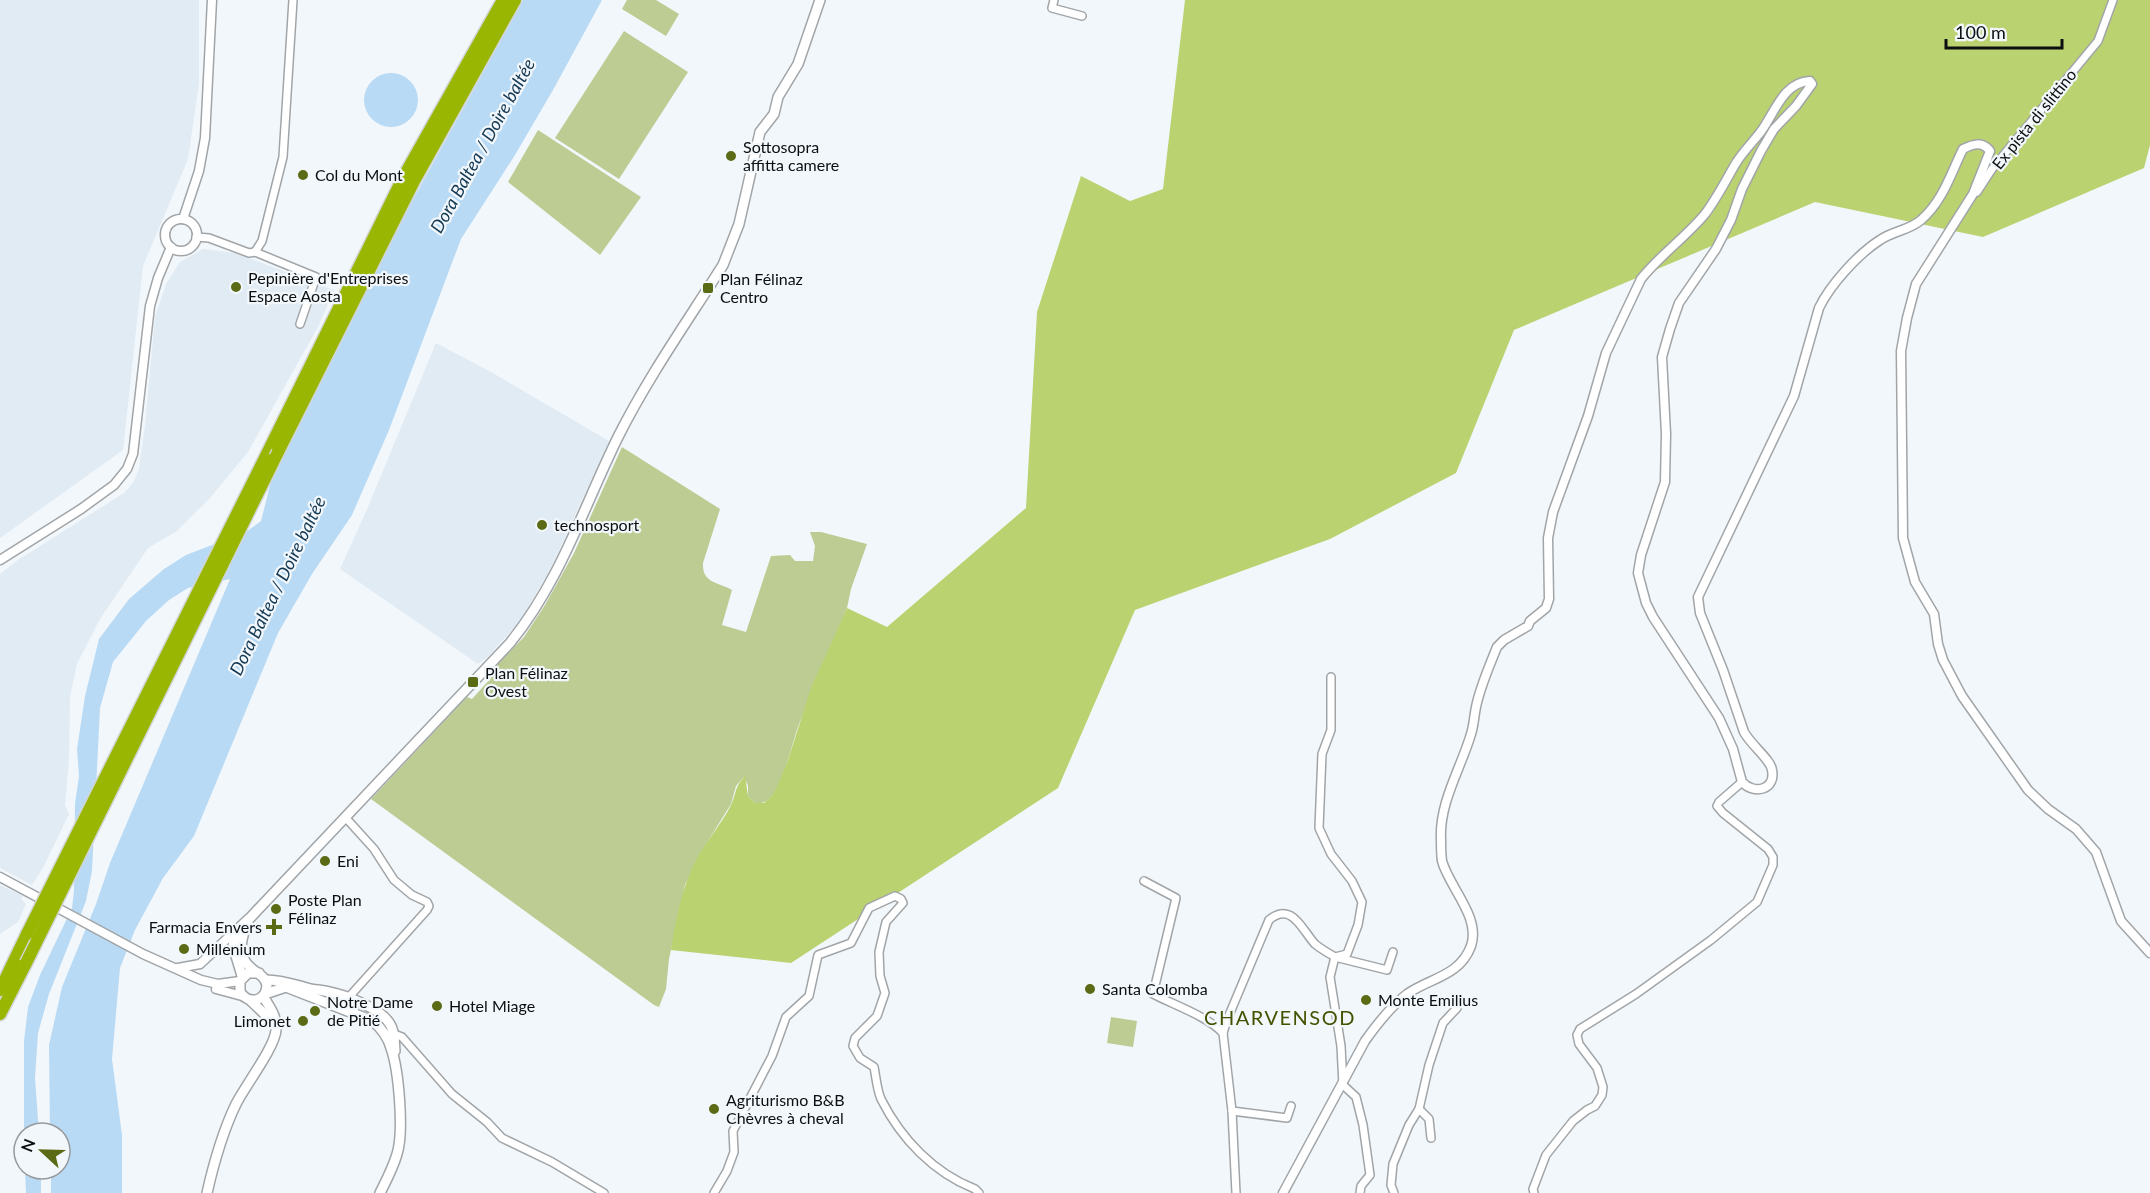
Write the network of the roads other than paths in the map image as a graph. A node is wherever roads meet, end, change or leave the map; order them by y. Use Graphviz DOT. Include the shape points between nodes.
graph roads {
  1 [pos="212,0"];
  2 [pos="293,0"];
  3 [pos="503,0"];
  4 [pos="516,0"];
  5 [pos="820,0"];
  6 [pos="1054,0"];
  7 [pos="2113,0"];
  8 [pos="1082,16"];
  9 [pos="183,219"];
  10 [pos="1947,236"];
  11 [pos="196,237"];
  12 [pos="171,247"];
  13 [pos="255,252"];
  14 [pos="300,324"];
  15 [pos="0,560"];
  16 [pos="1331,677"];
  17 [pos="1742,782"];
  18 [pos="345,817"];
  19 [pos="0,877"];
  20 [pos="1144,880"];
  21 [pos="249,919"];
  22 [pos="236,931"];
  23 [pos="141,952"];
  24 [pos="1393,952"];
  25 [pos="2150,953"];
  26 [pos="1335,957"];
  27 [pos="176,969"];
  28 [pos="262,976"];
  29 [pos="241,978"];
  30 [pos="0,990"];
  31 [pos="264,995"];
  32 [pos="247,998"];
  33 [pos="348,998"];
  34 [pos="340,1007"];
  35 [pos="1457,1008"];
  36 [pos="0,1014"];
  37 [pos="276,1025"];
  38 [pos="1223,1033"];
  39 [pos="394,1034"];
  40 [pos="394,1059"];
  41 [pos="1343,1084"];
  42 [pos="1291,1106"];
  43 [pos="1419,1109"];
  44 [pos="1232,1112"];
  45 [pos="1431,1138"];
  46 [pos="207,1193"];
  47 [pos="380,1193"];
  48 [pos="604,1193"];
  49 [pos="714,1193"];
  50 [pos="979,1193"];
  51 [pos="1236,1193"];
  52 [pos="1283,1193"];
  53 [pos="1360,1193"];
  54 [pos="1394,1193"];
  55 [pos="1534,1193"];
  1 -- 9 [label="street" via="205,138"];
  2 -- 13 [label="street" via="283,157 262,241"];
  3 -- 30 [label="highway, bridge" via="404,178"];
  4 -- 36 [label="highway, bridge" via="414,181"];
  5 -- 18 [label="main road" via="798,64 778,97 774,114 760,132 739,224 723,265 641,394 545,594 510,643"];
  6 -- 8 [label="street" via="1052,8"];
  7 -- 10 [label="street, Ex pista di slittino" via="2098,41 1992,169"];
  9 -- 11 [label="street" via="195,227"];
  9 -- 12 [label="street" via="173,221 166,229"];
  10 -- 17 [label="street" via="1973,194 1990,151 1983,145 1963,149 1950,181 1923,219 1880,240 1826,295 1791,403 1698,597 1700,613 1744,732 1773,771 1770,785 1764,789 1753,789"];
  10 -- 25 [label="street" via="1916,284 1901,351 1905,551 1915,582 1934,614 1942,660 1962,696 2028,790 2076,829 2096,852 2121,921"];
  11 -- 12 [label="street" via="184,250"];
  11 -- 13 [label="street" via="209,237"];
  12 -- 15 [label="street" via="150,306 133,454 127,469 81,509"];
  13 -- 14 [label="street" via="316,278"];
  16 -- 26 [label="street" via="1331,730 1322,754 1319,828 1362,902 1347,954"];
  17 -- 41 [label="street" via="1719,718 1653,617 1638,573 1665,482 1662,357 1674,316 1716,249 1764,145 1806,95 1810,81 1800,81 1791,87 1739,158 1707,211 1641,279 1606,353 1554,512 1548,538 1546,608 1497,647 1475,709 1472,733 1444,808 1442,861 1466,907 1471,946 1448,975 1410,992 1388,1012 1365,1041"];
  17 -- 55 [label="street" via="1717,806 1768,849 1773,865 1767,883 1757,902 1711,940 1580,1029 1576,1035 1597,1068 1602,1095 1595,1106 1573,1121 1546,1155"];
  18 -- 21 [label="main road"];
  18 -- 33 [label="street" via="374,849 393,880 429,906"];
  19 -- 23 [label="street, bridge"];
  20 -- 38 [label="street" via="1176,898 1153,994"];
  21 -- 22 [label="street"];
  21 -- 28 [label="main road" via="240,947 247,964"];
  22 -- 27 [label="street" via="200,964"];
  22 -- 29 [label="main road" via="233,946"];
  23 -- 27 [label="street"];
  23 -- 32 [label="street" via="156,963 212,988"];
  24 -- 26 [label="street" via="1388,970"];
  26 -- 38 [label="street" via="1317,945 1296,918 1274,915"];
  26 -- 41 [label="street" via="1330,977"];
  27 -- 29 [label="street" via="210,983 225,984"];
  28 -- 29 [label="main road" via="252,972"];
  28 -- 31 [label="main road" via="267,990"];
  28 -- 33 [label="main road"];
  29 -- 32 [label="main road" via="238,988"];
  31 -- 32 [label="main road" via="258,1000"];
  31 -- 34 [label="main road" via="286,987"];
  31 -- 37 [label="main road"];
  32 -- 37 [label="main road"];
  33 -- 34 [label="street"];
  33 -- 39 [label="main road" via="383,1015"];
  34 -- 40 [label="main road" via="380,1028"];
  35 -- 43 [label="street" via="1443,1023"];
  37 -- 46 [label="main road" via="270,1047 247,1082 225,1128"];
  38 -- 44 [label="street"];
  39 -- 40 [label="main road"];
  39 -- 48 [label="street" via="402,1037 452,1094 502,1138"];
  40 -- 47 [label="main road" via="401,1122 398,1154"];
  41 -- 52 [label="street"];
  41 -- 53 [label="street" via="1356,1097 1363,1125 1370,1174"];
  42 -- 44 [label="street" via="1287,1118"];
  43 -- 45 [label="street" via="1429,1119"];
  43 -- 54 [label="street" via="1393,1164"];
  44 -- 51 [label="street"];
  49 -- 50 [label="street" via="734,1152 733,1131 772,1056 786,1017 809,996 818,955 851,943 869,908 896,896 903,903 886,922 879,952 885,993 877,1016 855,1038 853,1046 860,1058 874,1067 880,1097 920,1154"];
}
